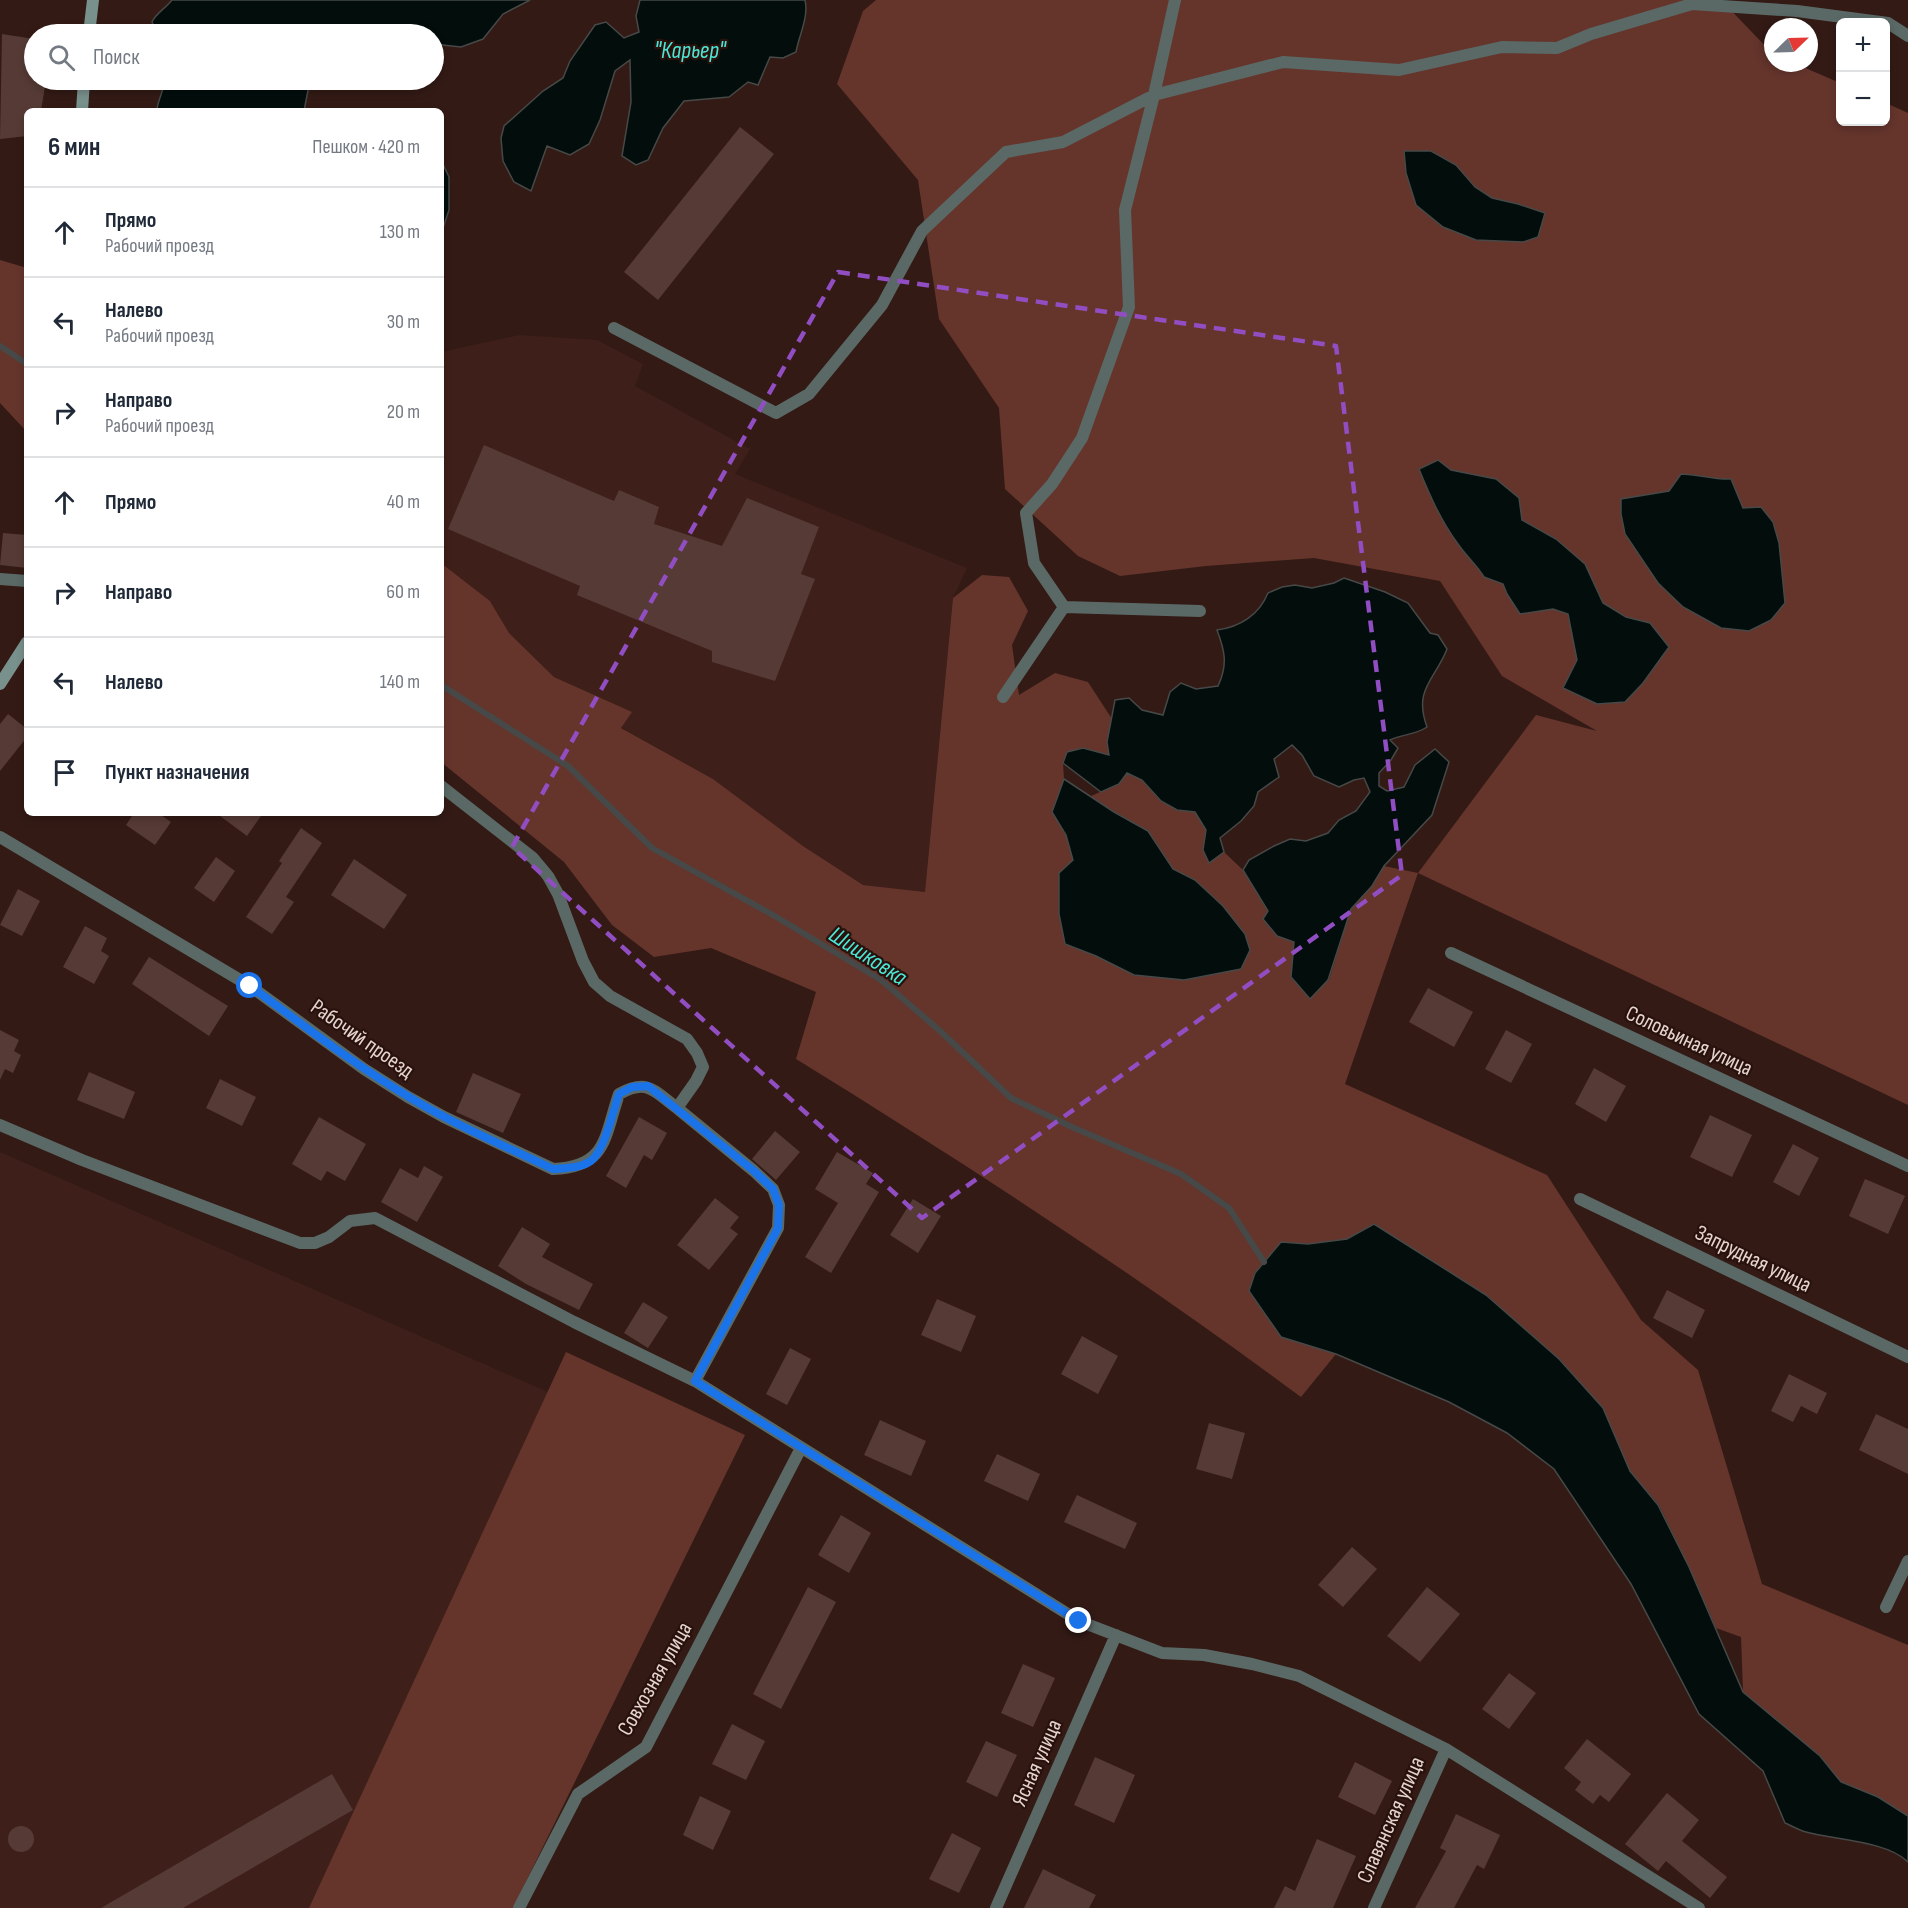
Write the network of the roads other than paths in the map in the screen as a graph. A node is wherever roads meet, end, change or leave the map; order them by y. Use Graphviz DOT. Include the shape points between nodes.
graph roads {
  1 [pos="93,0"];
  2 [pos="1175,0"];
  3 [pos="1691,2"];
  4 [pos="90,24"];
  5 [pos="1908,36"];
  6 [pos="83,90"];
  7 [pos="1154,95"];
  8 [pos="82,108"];
  9 [pos="614,328"];
  10 [pos="0,579"];
  11 [pos="24,580"];
  12 [pos="1064,607"];
  13 [pos="1200,611"];
  14 [pos="24,647"];
  15 [pos="0,684"];
  16 [pos="1003,697"];
  17 [pos="444,788"];
  18 [pos="0,837"];
  19 [pos="1451,953"];
  20 [pos="677,1108"];
  21 [pos="0,1125"];
  22 [pos="1908,1166"];
  23 [pos="1580,1199"];
  24 [pos="1908,1357"];
  25 [pos="695,1381"];
  26 [pos="801,1448"];
  27 [pos="1908,1561"];
  28 [pos="1886,1607"];
  29 [pos="1116,1635"];
  30 [pos="1446,1749"];
  31 [pos="519,1908"];
  32 [pos="996,1908"];
  33 [pos="1374,1908"];
  34 [pos="1699,1908"];
  1 -- 4 [label="street"];
  2 -- 7 [label="street"];
  3 -- 5 [label="street" via="1888,23"];
  3 -- 7 [label="street" via="1557,48 1502,47 1399,70 1283,62"];
  6 -- 8 [label="street"];
  7 -- 9 [label="street" via="1063,142 1006,152 922,231 882,305 809,394 776,413"];
  7 -- 12 [label="street" via="1125,210 1129,307 1082,438 1052,484 1026,513 1034,563"];
  10 -- 11 [label="street"];
  12 -- 13 [label="street"];
  12 -- 16 [label="street"];
  14 -- 15 [label="street"];
  17 -- 20 [label="street" via="533,858 548,876 594,982 610,996 687,1039 703,1067"];
  18 -- 20 [label="street, Рабочий проезд" via="250,986 408,1097 553,1169 576,1167 594,1159 619,1094 632,1087 648,1086"];
  19 -- 22 [label="street, Соловьиная улица"];
  20 -- 25 [label="street" via="773,1189 779,1205 778,1228"];
  21 -- 25 [label="street" via="300,1243 315,1243 329,1237 350,1221 375,1218"];
  23 -- 24 [label="street, Запрудная улица"];
  25 -- 26 [label="street"];
  26 -- 29 [label="street" via="1079,1621"];
  26 -- 31 [label="street, Совхозная улица" via="646,1747 578,1794"];
  27 -- 28 [label="street"];
  29 -- 30 [label="street" via="1162,1653 1204,1655 1299,1676"];
  29 -- 32 [label="street, Ясная улица"];
  30 -- 33 [label="street, Славянская улица"];
  30 -- 34 [label="street"];
}
